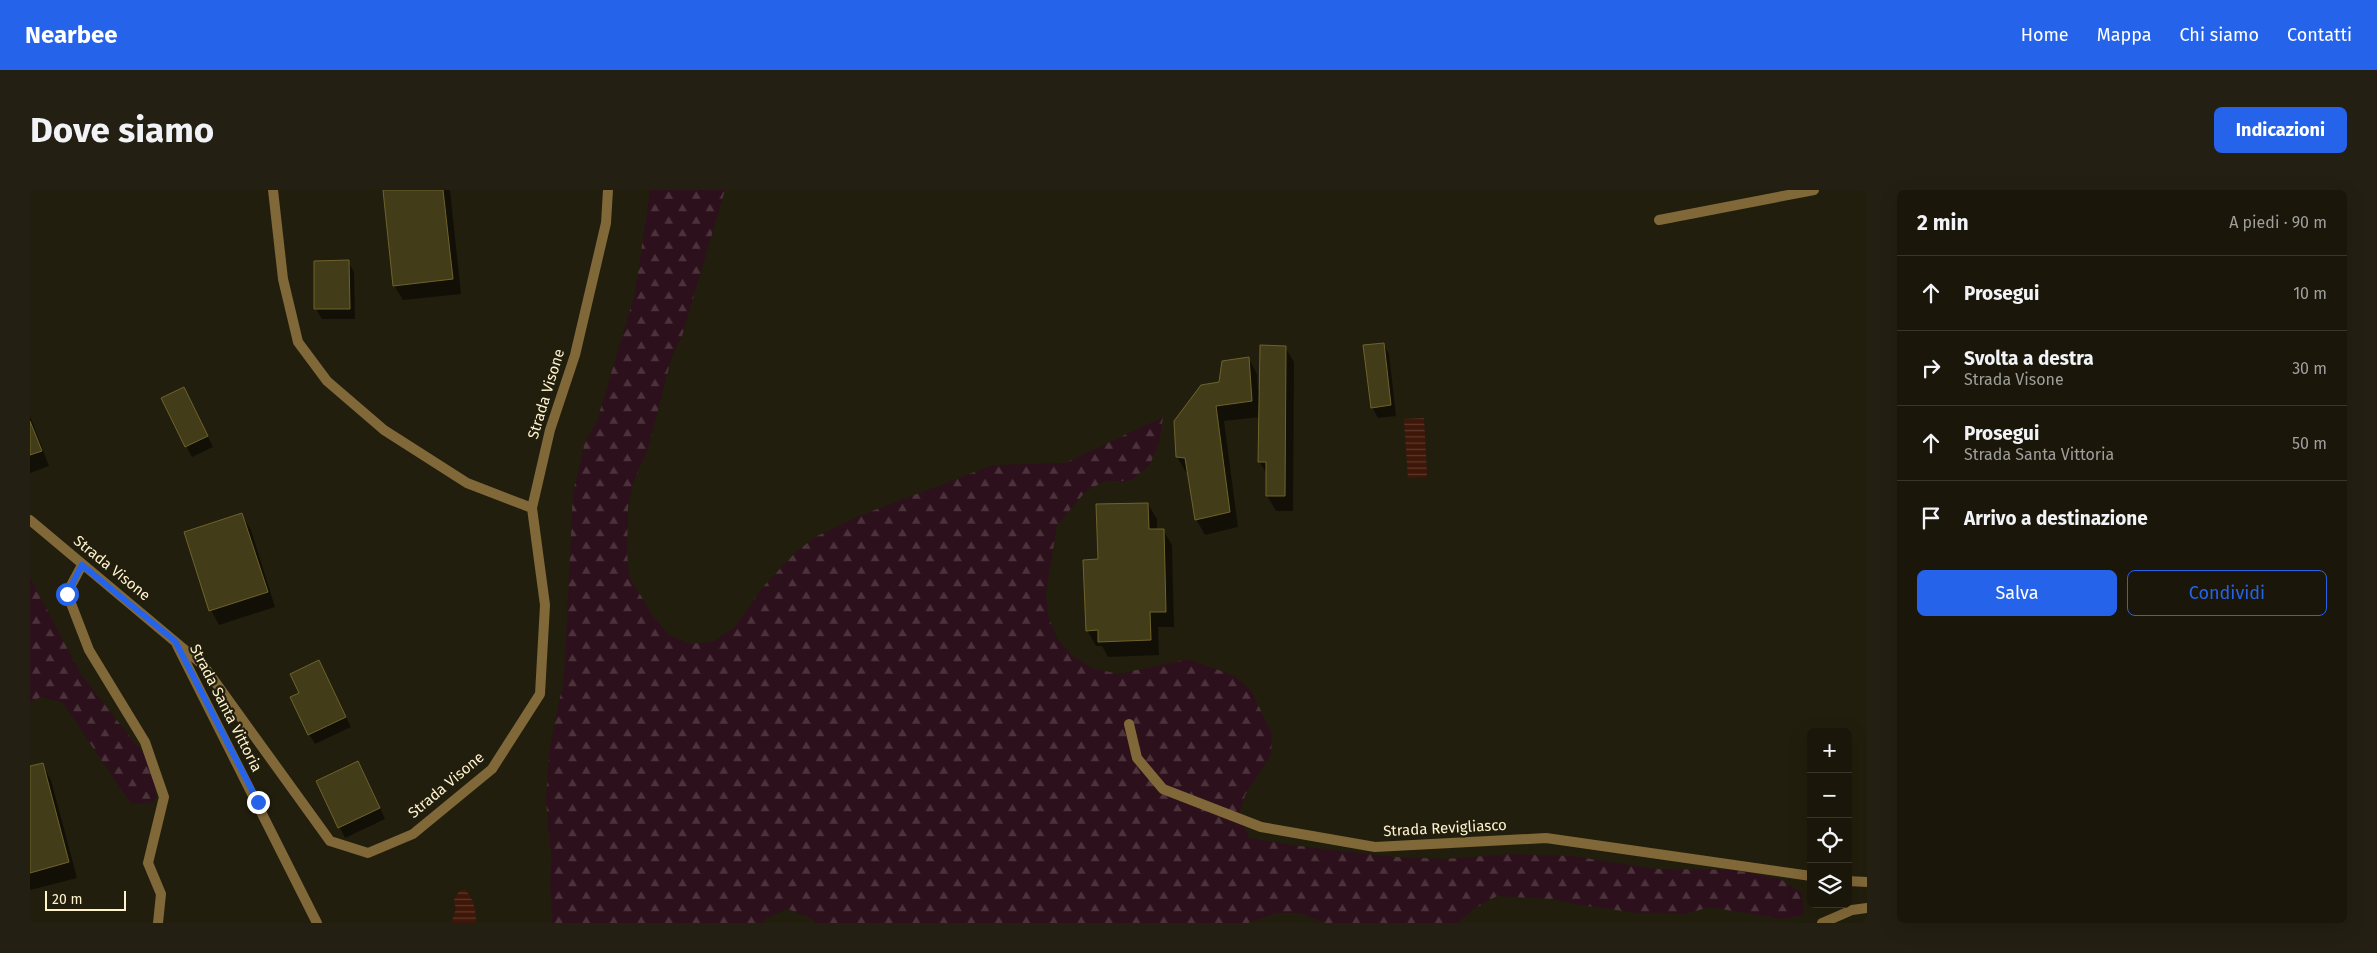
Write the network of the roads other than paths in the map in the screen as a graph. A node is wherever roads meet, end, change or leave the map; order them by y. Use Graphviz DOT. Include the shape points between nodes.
graph roads {
  1 [pos="273,190"];
  2 [pos="608,190"];
  3 [pos="1814,190"];
  4 [pos="1659,220"];
  5 [pos="532,508"];
  6 [pos="30,520"];
  7 [pos="82,565"];
  8 [pos="175,641"];
  9 [pos="1129,724"];
  10 [pos="1807,875"];
  11 [pos="1852,881"];
  12 [pos="1867,882"];
  13 [pos="1867,908"];
  14 [pos="158,923"];
  15 [pos="317,923"];
  16 [pos="1822,923"];
  1 -- 5 [label="street" via="283,279 298,342 327,381 384,430 467,483"];
  2 -- 5 [label="street, Strada Visone" via="606,223 577,345 550,430"];
  3 -- 4 [label="street"];
  5 -- 8 [label="street, Strada Visone" via="545,605 540,694 492,769 412,834 368,853 330,841 203,665"];
  6 -- 7 [label="street, Strada Visone"];
  7 -- 8 [label="street, Strada Visone"];
  7 -- 14 [label="street" via="67,594 90,650 145,742 164,797 148,863 161,894"];
  8 -- 15 [label="street, Strada Santa Vittoria"];
  9 -- 10 [label="street, Strada Revigliasco" via="1137,758 1163,789 1261,827 1375,847 1546,838"];
  11 -- 12 [label="street"];
  13 -- 16 [label="street" via="1852,910"];
}
